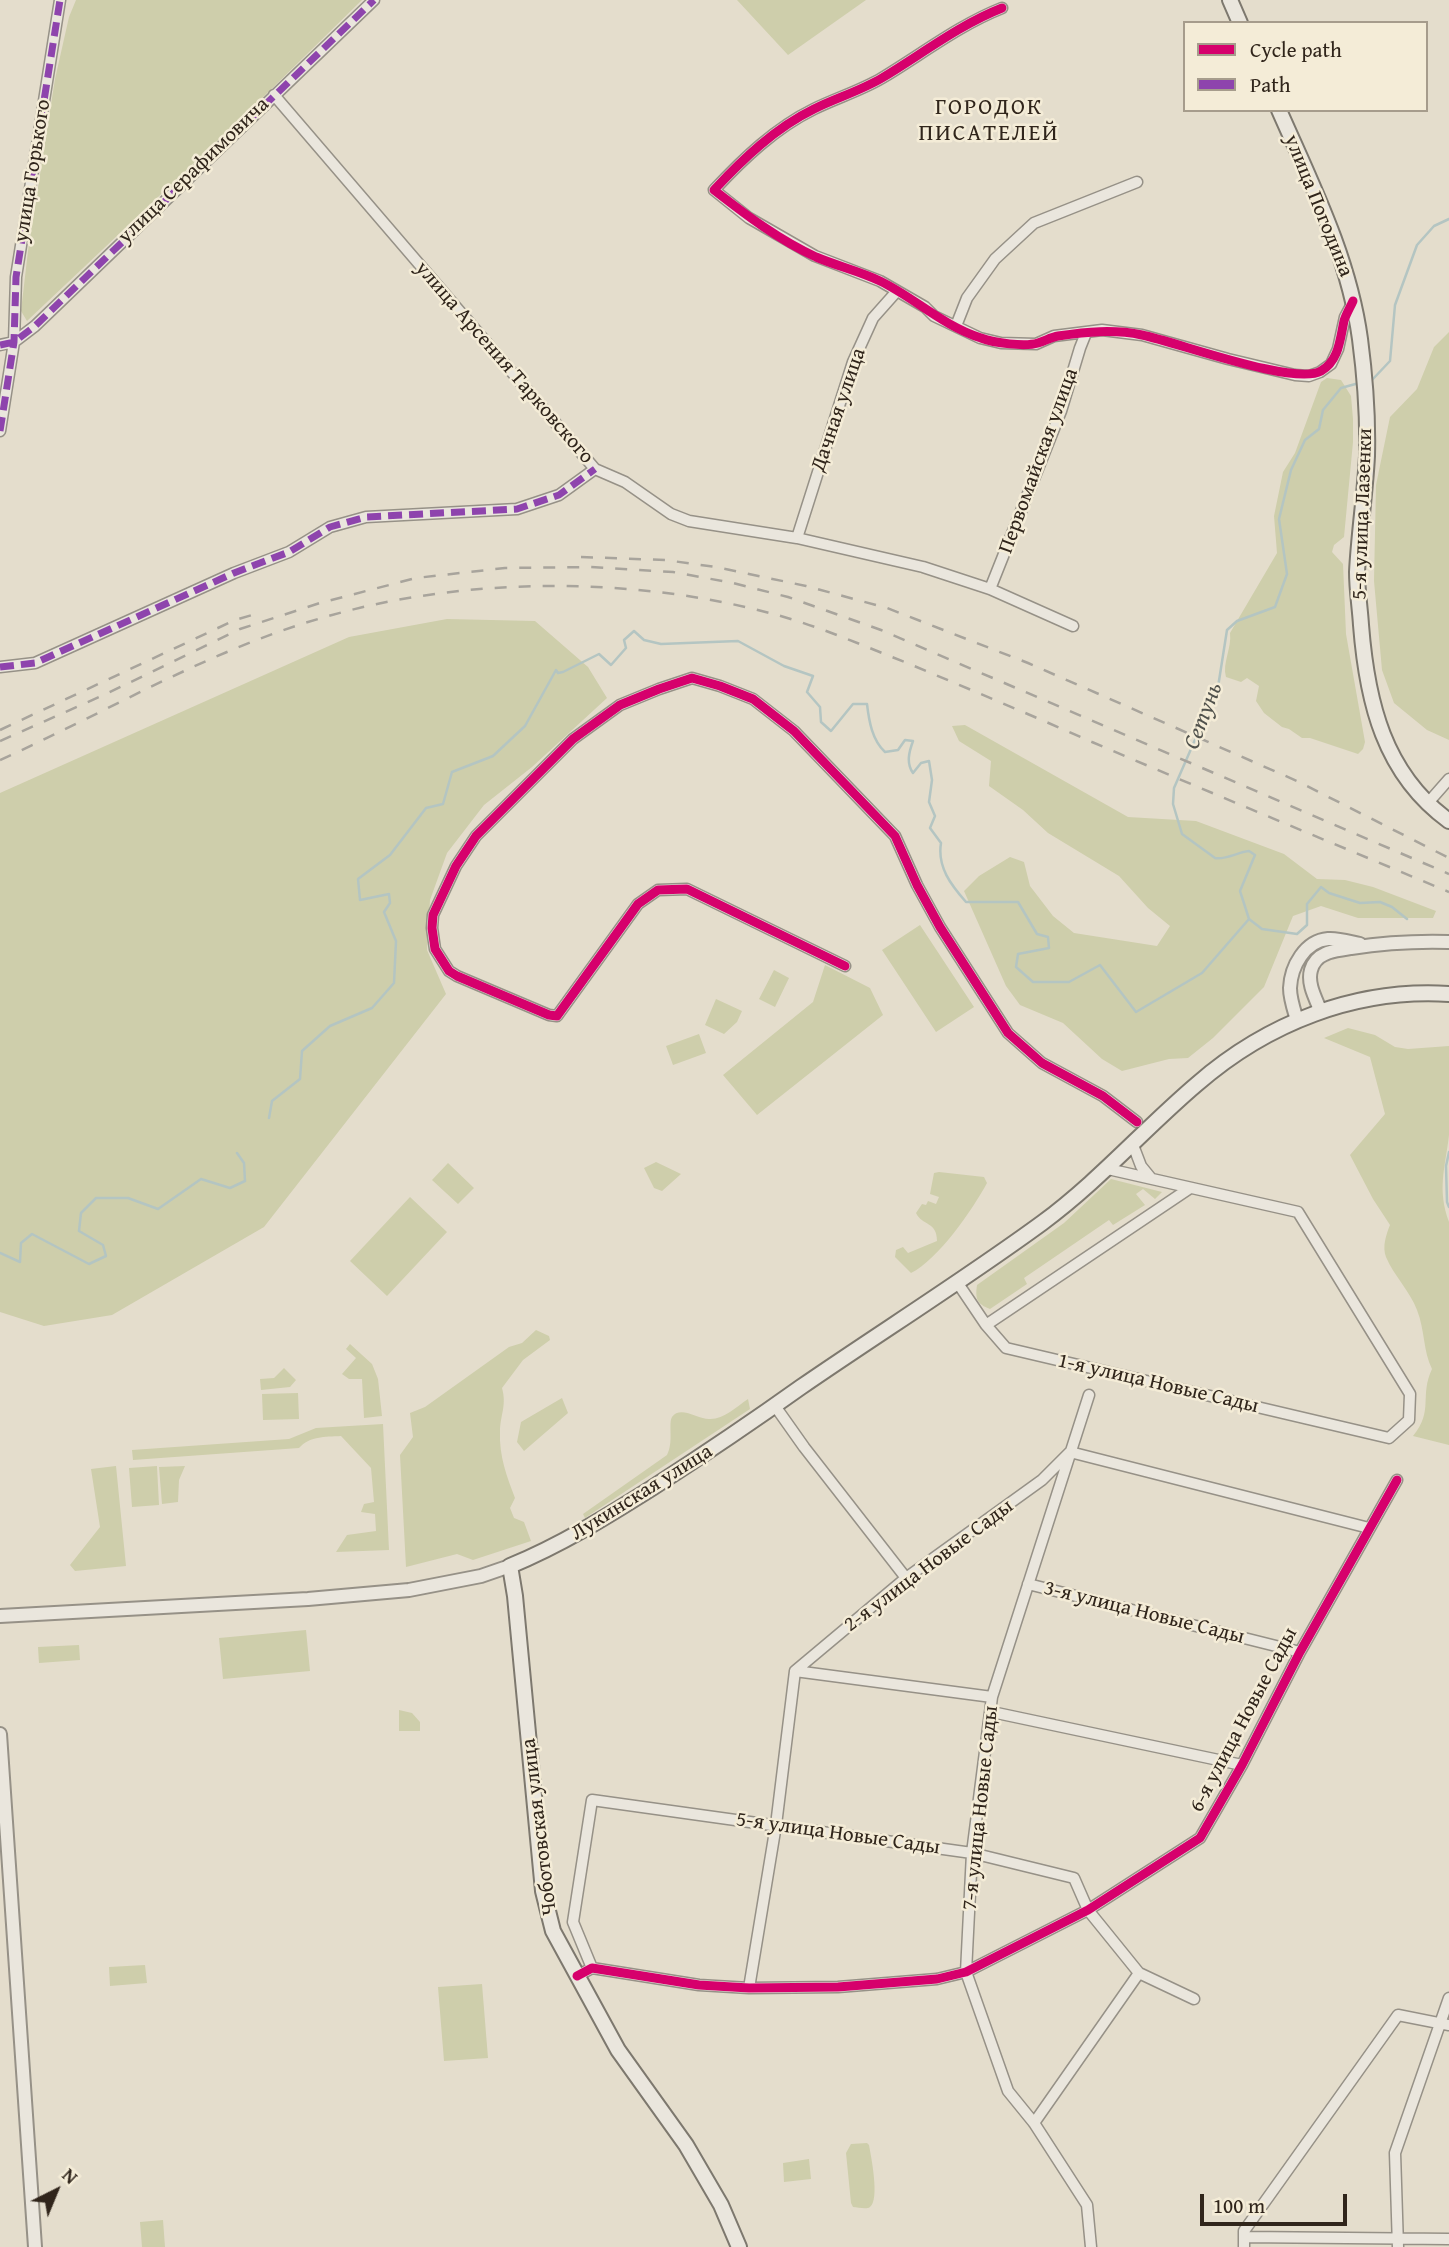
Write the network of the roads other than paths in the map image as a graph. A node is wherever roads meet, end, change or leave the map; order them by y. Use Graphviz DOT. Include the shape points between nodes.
graph roads {
  1 [pos="61,0"];
  2 [pos="374,0"];
  3 [pos="1230,0"];
  4 [pos="1002,8"];
  5 [pos="1239,21"];
  6 [pos="274,94"];
  7 [pos="1280,112"];
  8 [pos="1137,183"];
  9 [pos="897,291"];
  10 [pos="1353,302"];
  11 [pos="956,326"];
  12 [pos="1086,332"];
  13 [pos="14,342"];
  14 [pos="0,345"];
  15 [pos="1366,414"];
  16 [pos="0,431"];
  17 [pos="595,469"];
  18 [pos="797,538"];
  19 [pos="990,589"];
  20 [pos="1073,626"];
  21 [pos="0,667"];
  22 [pos="1449,779"];
  23 [pos="1427,804"];
  24 [pos="1449,821"];
  25 [pos="1449,942"];
  26 [pos="1367,945"];
  27 [pos="845,966"];
  28 [pos="1449,994"];
  29 [pos="1321,1012"];
  30 [pos="1297,1020"];
  31 [pos="1137,1122"];
  32 [pos="1133,1145"];
  33 [pos="1108,1169"];
  34 [pos="1150,1177"];
  35 [pos="1190,1188"];
  36 [pos="957,1282"];
  37 [pos="986,1325"];
  38 [pos="1089,1395"];
  39 [pos="775,1406"];
  40 [pos="1070,1452"];
  41 [pos="1397,1480"];
  42 [pos="1369,1528"];
  43 [pos="510,1566"];
  44 [pos="906,1578"];
  45 [pos="1028,1584"];
  46 [pos="0,1616"];
  47 [pos="1300,1651"];
  48 [pos="796,1671"];
  49 [pos="992,1697"];
  50 [pos="992,1712"];
  51 [pos="0,1734"];
  52 [pos="1242,1765"];
  53 [pos="776,1825"];
  54 [pos="972,1853"];
  55 [pos="1088,1910"];
  56 [pos="592,1968"];
  57 [pos="966,1972"];
  58 [pos="1139,1973"];
  59 [pos="577,1976"];
  60 [pos="749,1988"];
  61 [pos="1449,1998"];
  62 [pos="1194,1999"];
  63 [pos="1444,2025"];
  64 [pos="1034,2123"];
  65 [pos="1449,2239"];
  66 [pos="1244,2242"];
  67 [pos="1398,2242"];
  68 [pos="35,2247"];
  69 [pos="739,2247"];
  70 [pos="1091,2247"];
  1 -- 13 [label="street, улица Горького" via="16,277"];
  2 -- 6 [label="street, улица Серафимовича"];
  3 -- 5 [label="main road"];
  4 -- 9 [label="street" via="975,19 869,85 811,110 765,141 714,190 749,218 815,256"];
  6 -- 13 [label="street, улица Серафимовича"];
  6 -- 17 [label="street, улица Арсения Тарковского"];
  7 -- 10 [label="main road, улица Погодина" via="1334,237"];
  8 -- 11 [label="street" via="1034,223 995,259 967,298"];
  9 -- 11 [label="street"];
  9 -- 18 [label="street, Дачная улица" via="873,318 853,362"];
  10 -- 12 [label="street" via="1331,363 1309,376 1142,335"];
  10 -- 15 [label="main road, улица Погодина"];
  11 -- 12 [label="street" via="1001,343 1035,344"];
  12 -- 19 [label="street, Первомайская улица" via="1061,411"];
  13 -- 14 [label="street"];
  13 -- 16 [label="street, улица Горького"];
  15 -- 23 [label="main road, 5-я улица Лазенки" via="1357,575 1363,645 1381,731 1403,776"];
  17 -- 18 [label="street, улица Арсения Тарковского" via="689,521"];
  17 -- 21 [label="street" via="559,495 517,509 366,517 330,527 289,552 35,663"];
  18 -- 19 [label="street, улица Арсения Тарковского" via="923,567"];
  19 -- 20 [label="street, улица Арсения Тарковского"];
  22 -- 23 [label="street"];
  23 -- 24 [label="main road, 5-я улица Лазенки"];
  25 -- 26 [label="street"];
  26 -- 29 [label="street" via="1327,953 1313,965 1310,980"];
  26 -- 30 [label="street" via="1333,939 1307,948 1294,967 1290,986"];
  27 -- 31 [label="street" via="687,889 658,890 638,904 557,1016 449,971 435,949 433,915 456,866 477,836 573,739 620,705 659,689 692,678 720,685 753,699 794,731 895,836 940,927 1008,1033 1042,1063 1103,1096"];
  28 -- 29 [label="main road, Лукинская улица" via="1402,993"];
  29 -- 30 [label="main road, Лукинская улица"];
  30 -- 32 [label="main road, Лукинская улица" via="1214,1070"];
  32 -- 33 [label="main road, Лукинская улица"];
  32 -- 34 [label="street"];
  33 -- 34 [label="street"];
  33 -- 36 [label="main road, Лукинская улица"];
  34 -- 35 [label="street"];
  35 -- 37 [label="street"];
  35 -- 37 [label="street, 1-я улица Новые Сады" via="1298,1212 1410,1394 1409,1420 1389,1438 1006,1348"];
  36 -- 37 [label="street, 1-я улица Новые Сады"];
  36 -- 39 [label="main road, Лукинская улица"];
  38 -- 40 [label="street, 7-я улица Новые Сады"];
  39 -- 43 [label="main road, Лукинская улица" via="572,1538"];
  39 -- 44 [label="street"];
  40 -- 42 [label="street"];
  40 -- 44 [label="street, 2-я улица Новые Сады" via="1042,1480"];
  40 -- 45 [label="street, 7-я улица Новые Сады"];
  41 -- 42 [label="street, 6-я улица Новые Сады"];
  42 -- 47 [label="street, 6-я улица Новые Сады"];
  43 -- 46 [label="street, Лукинская улица" via="409,1590"];
  43 -- 59 [label="main road, Чоботовская улица" via="543,1891 553,1931"];
  44 -- 48 [label="street, 2-я улица Новые Сады"];
  45 -- 47 [label="street, 3-я улица Новые Сады"];
  45 -- 49 [label="street, 7-я улица Новые Сады"];
  47 -- 52 [label="street, 6-я улица Новые Сады"];
  48 -- 49 [label="street"];
  48 -- 53 [label="street"];
  49 -- 50 [label="street, 7-я улица Новые Сады"];
  50 -- 52 [label="street"];
  50 -- 54 [label="street, 7-я улица Новые Сады"];
  51 -- 68 [label="street"];
  52 -- 55 [label="street, 6-я улица Новые Сады" via="1200,1838"];
  53 -- 54 [label="street, 5-я улица Новые Сады"];
  53 -- 56 [label="street, 5-я улица Новые Сады" via="592,1800 573,1922"];
  53 -- 60 [label="street"];
  54 -- 55 [label="street, 5-я улица Новые Сады" via="1074,1878"];
  54 -- 57 [label="street, 7-я улица Новые Сады"];
  55 -- 57 [label="street, 6-я улица Новые Сады"];
  55 -- 58 [label="street, 5-я улица Новые Сады"];
  56 -- 59 [label="street"];
  56 -- 60 [label="street, 6-я улица Новые Сады"];
  57 -- 60 [label="street, 6-я улица Новые Сады" via="937,1979 838,1987"];
  57 -- 64 [label="street, 7-я улица Новые Сады" via="1008,2091"];
  58 -- 62 [label="street, 5-я улица Новые Сады"];
  58 -- 64 [label="street"];
  59 -- 69 [label="main road, Чоботовская улица" via="618,2050 693,2157"];
  61 -- 63 [label="street"];
  63 -- 66 [label="street" via="1398,2015 1244,2231"];
  63 -- 67 [label="street" via="1395,2153"];
  64 -- 70 [label="street, 7-я улица Новые Сады" via="1087,2205"];
  65 -- 67 [label="street"];
  66 -- 67 [label="street"];
}
